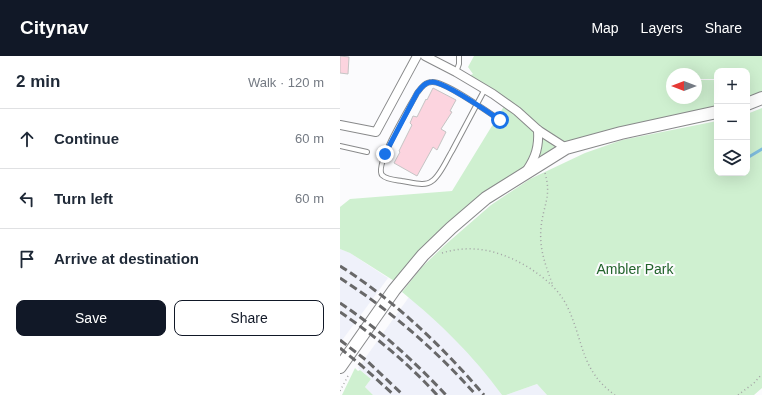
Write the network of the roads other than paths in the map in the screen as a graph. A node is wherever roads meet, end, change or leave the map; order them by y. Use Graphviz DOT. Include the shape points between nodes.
graph roads {
  1 [pos="417,56"];
  2 [pos="425,56"];
  3 [pos="460,56"];
  4 [pos="456,72"];
  5 [pos="486,89"];
  6 [pos="762,98"];
  7 [pos="750,103"];
  8 [pos="477,104"];
  9 [pos="714,113"];
  10 [pos="500,120"];
  11 [pos="340,125"];
  12 [pos="538,130"];
  13 [pos="340,146"];
  14 [pos="566,148"];
  15 [pos="368,152"];
  16 [pos="525,173"];
  17 [pos="345,369"];
  1 -- 11 [label="street" via="376,132"];
  2 -- 4 [label="street"];
  3 -- 4 [label="lane"];
  4 -- 5 [label="street"];
  5 -- 8 [label="lane"];
  5 -- 12 [label="street"];
  6 -- 7 [label="main road"];
  8 -- 8 [label="lane" via="432,182 425,184 387,179 382,174 380,170 385,154 422,87 427,83 435,82"];
  8 -- 10 [label="lane"];
  9 -- 14 [label="main road"];
  12 -- 14 [label="street"];
  12 -- 16 [label="street" via="537,150"];
  13 -- 15 [label="lane"];
  14 -- 16 [label="main road"];
  16 -- 17 [label="main road" via="486,198 423,255 394,290"];
}
